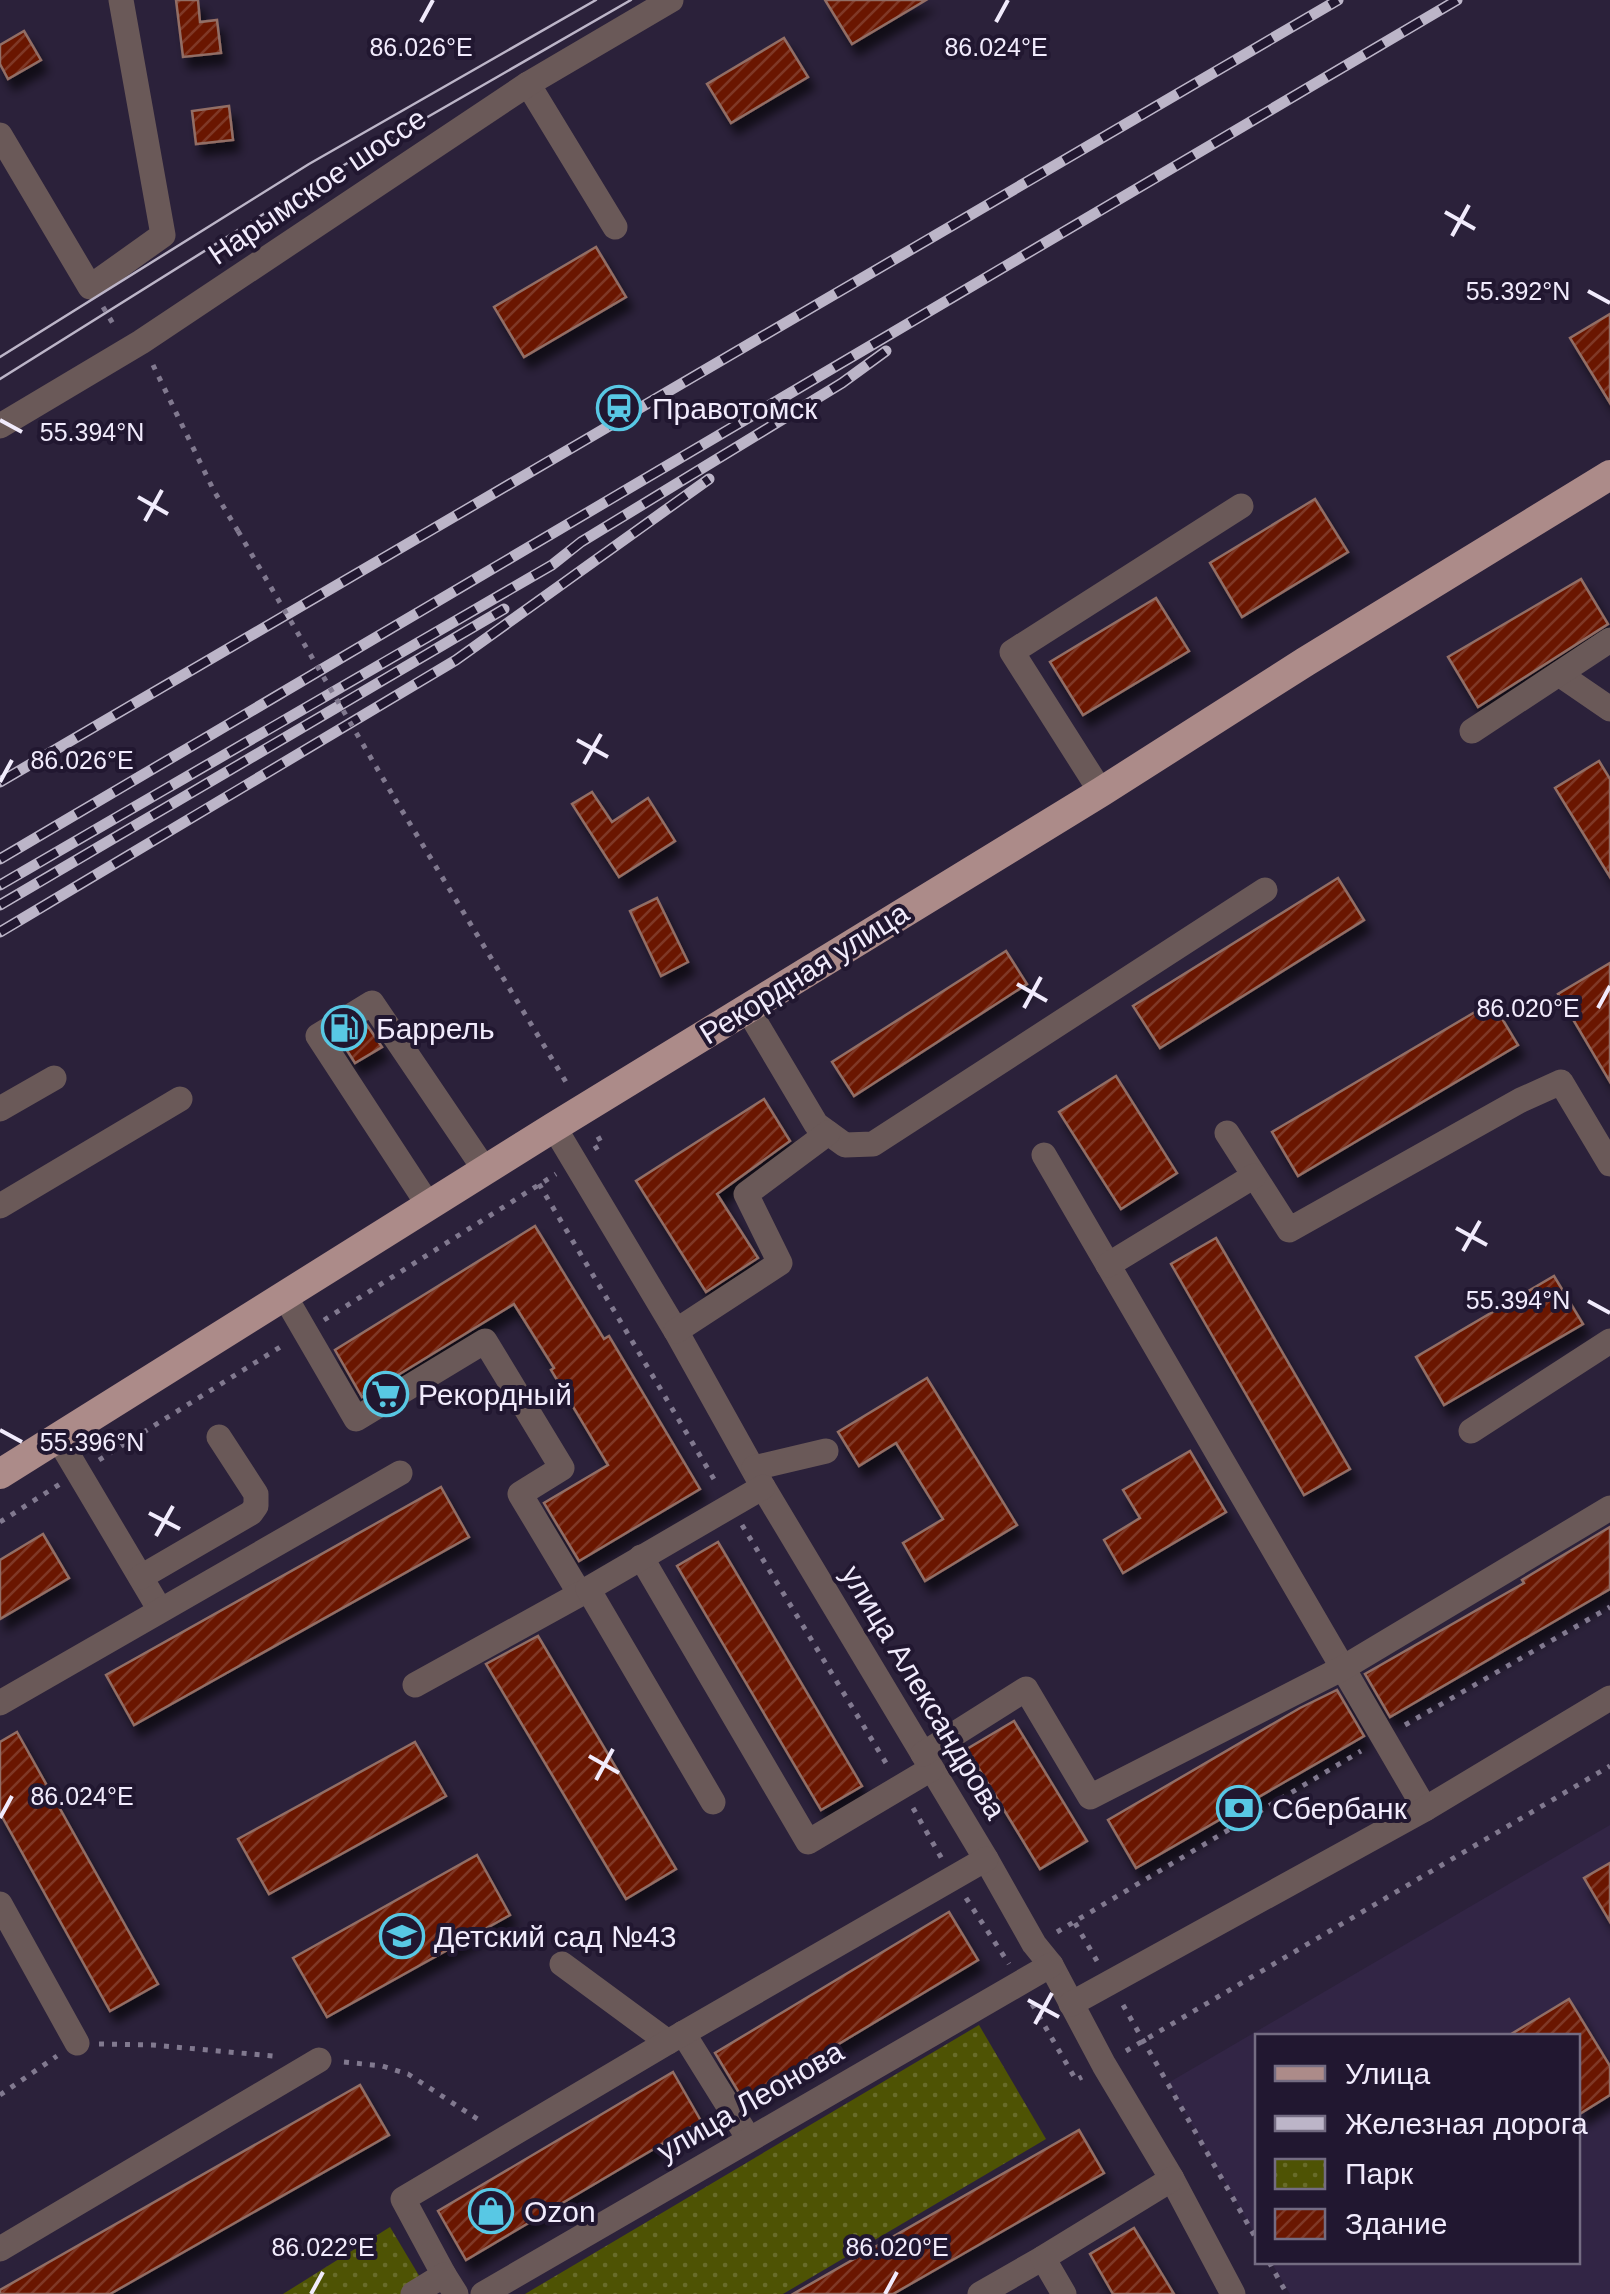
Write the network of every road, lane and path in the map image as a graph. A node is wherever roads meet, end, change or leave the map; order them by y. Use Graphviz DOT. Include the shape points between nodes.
graph roads {
  1 [pos="121,0"];
  2 [pos="671,0"];
  3 [pos="528,84"];
  4 [pos="0,134"];
  5 [pos="615,227"];
  6 [pos="90,286"];
  7 [pos="141,342"];
  8 [pos="0,426"];
  9 [pos="1610,475"];
  10 [pos="1241,506"];
  11 [pos="1610,640"];
  12 [pos="1559,674"];
  13 [pos="1610,709"];
  14 [pos="1472,731"];
  15 [pos="1101,792"];
  16 [pos="427,854"];
  17 [pos="1265,890"];
  18 [pos="747,1008"];
  19 [pos="54,1078"];
  20 [pos="180,1099"];
  21 [pos="0,1109"];
  22 [pos="554,1127"];
  23 [pos="828,1133"];
  24 [pos="1227,1133"];
  25 [pos="1044,1155"];
  26 [pos="1610,1164"];
  27 [pos="485,1170"];
  28 [pos="1254,1176"];
  29 [pos="539,1184"];
  30 [pos="0,1206"];
  31 [pos="429,1206"];
  32 [pos="1108,1265"];
  33 [pos="284,1295"];
  34 [pos="676,1331"];
  35 [pos="1610,1341"];
  36 [pos="1471,1431"];
  37 [pos="220,1437"];
  38 [pos="58,1438"];
  39 [pos="826,1451"];
  40 [pos="0,1474"];
  41 [pos="400,1474"];
  42 [pos="758,1478"];
  43 [pos="730,1506"];
  44 [pos="1610,1508"];
  45 [pos="641,1557"];
  46 [pos="141,1576"];
  47 [pos="584,1591"];
  48 [pos="1610,1607"];
  49 [pos="160,1610"];
  50 [pos="1343,1668"];
  51 [pos="415,1685"];
  52 [pos="1610,1698"];
  53 [pos="0,1703"];
  54 [pos="1383,1737"];
  55 [pos="927,1761"];
  56 [pos="1610,1766"];
  57 [pos="901,1787"];
  58 [pos="713,1802"];
  59 [pos="1425,1809"];
  60 [pos="986,1859"];
  61 [pos="953,1878"];
  62 [pos="0,1904"];
  63 [pos="1074,1922"];
  64 [pos="1042,1955"];
  65 [pos="562,1964"];
  66 [pos="1013,1971"];
  67 [pos="1110,1983"];
  68 [pos="1071,2004"];
  69 [pos="675,2038"];
  70 [pos="1144,2040"];
  71 [pos="77,2043"];
  72 [pos="319,2060"];
  73 [pos="1076,2080"];
  74 [pos="0,2095"];
  75 [pos="748,2139"];
  76 [pos="1172,2178"];
  77 [pos="1255,2237"];
  78 [pos="0,2249"];
  79 [pos="1043,2258"];
  80 [pos="1270,2264"];
  81 [pos="450,2285"];
  82 [pos="413,2294"];
  83 [pos="483,2294"];
  84 [pos="980,2294"];
  85 [pos="1064,2294"];
  86 [pos="1234,2294"];
  87 [pos="1287,2294"];
  1 -- 6 [label="street" via="162,236"];
  2 -- 3 [label="street, Нарымское шоссе"];
  3 -- 5 [label="street"];
  3 -- 7 [label="street, Нарымское шоссе"];
  4 -- 6 [label="street"];
  6 -- 7 [label="path" via="116,328"];
  7 -- 8 [label="street, Нарымское шоссе"];
  7 -- 16 [label="path, bridge" via="214,491"];
  9 -- 15 [label="main road, Рекордная улица"];
  10 -- 15 [label="street" via="1012,652"];
  11 -- 12 [label="street"];
  12 -- 13 [label="street"];
  12 -- 14 [label="street"];
  15 -- 18 [label="main road, Рекордная улица"];
  17 -- 23 [label="street" via="873,1144 845,1145"];
  18 -- 22 [label="main road, Рекордная улица"];
  18 -- 23 [label="street" via="816,1124"];
  19 -- 21 [label="street"];
  20 -- 30 [label="street"];
  22 -- 27 [label="main road, Рекордная улица"];
  22 -- 34 [label="street, улица Александрова"];
  23 -- 34 [label="street" via="746,1194 780,1263"];
  24 -- 28 [label="street"];
  25 -- 32 [label="street"];
  26 -- 28 [label="street" via="1561,1082 1289,1230"];
  27 -- 31 [label="main road, Рекордная улица"];
  27 -- 31 [label="street" via="372,1003 318,1036"];
  28 -- 32 [label="street"];
  29 -- 43 [label="path"];
  31 -- 33 [label="main road, Рекордная улица"];
  32 -- 50 [label="street"];
  33 -- 38 [label="main road, Рекордная улица"];
  33 -- 47 [label="street" via="356,1419 485,1341 562,1468 520,1494"];
  34 -- 42 [label="street, улица Александрова"];
  35 -- 36 [label="street"];
  37 -- 46 [label="street" via="256,1494 256,1506"];
  38 -- 40 [label="main road, Рекордная улица"];
  38 -- 46 [label="street"];
  39 -- 42 [label="street"];
  41 -- 49 [label="street"];
  42 -- 43 [label="street"];
  42 -- 55 [label="street, улица Александрова"];
  43 -- 45 [label="street"];
  43 -- 57 [label="path"];
  44 -- 50 [label="street"];
  45 -- 47 [label="street"];
  45 -- 57 [label="street" via="808,1842"];
  46 -- 49 [label="street"];
  47 -- 51 [label="street"];
  47 -- 58 [label="street"];
  48 -- 54 [label="path"];
  49 -- 53 [label="street"];
  50 -- 54 [label="street"];
  50 -- 55 [label="street" via="1090,1798 1026,1689"];
  52 -- 59 [label="street"];
  54 -- 59 [label="street"];
  54 -- 63 [label="path"];
  55 -- 57 [label="street"];
  55 -- 60 [label="street, улица Александрова"];
  56 -- 70 [label="path"];
  57 -- 61 [label="path"];
  59 -- 67 [label="street"];
  60 -- 61 [label="street"];
  60 -- 64 [label="street, улица Александрова"];
  61 -- 66 [label="path"];
  61 -- 69 [label="street"];
  62 -- 71 [label="street"];
  63 -- 64 [label="path"];
  63 -- 67 [label="path"];
  64 -- 66 [label="street, улица Леонова"];
  64 -- 66 [label="path"];
  64 -- 68 [label="street, улица Александрова"];
  65 -- 69 [label="street"];
  66 -- 73 [label="path"];
  66 -- 75 [label="street, улица Леонова"];
  67 -- 68 [label="street"];
  67 -- 70 [label="path"];
  68 -- 76 [label="street, улица Александрова"];
  69 -- 75 [label="street"];
  69 -- 81 [label="street" via="403,2198"];
  70 -- 77 [label="path"];
  71 -- 74 [label="path"];
  72 -- 78 [label="street"];
  75 -- 83 [label="street, улица Леонова"];
  76 -- 79 [label="street"];
  76 -- 86 [label="street, улица Александрова"];
  79 -- 84 [label="street"];
  79 -- 85 [label="street"];
  80 -- 87 [label="path"];
  81 -- 82 [label="street"];
}
